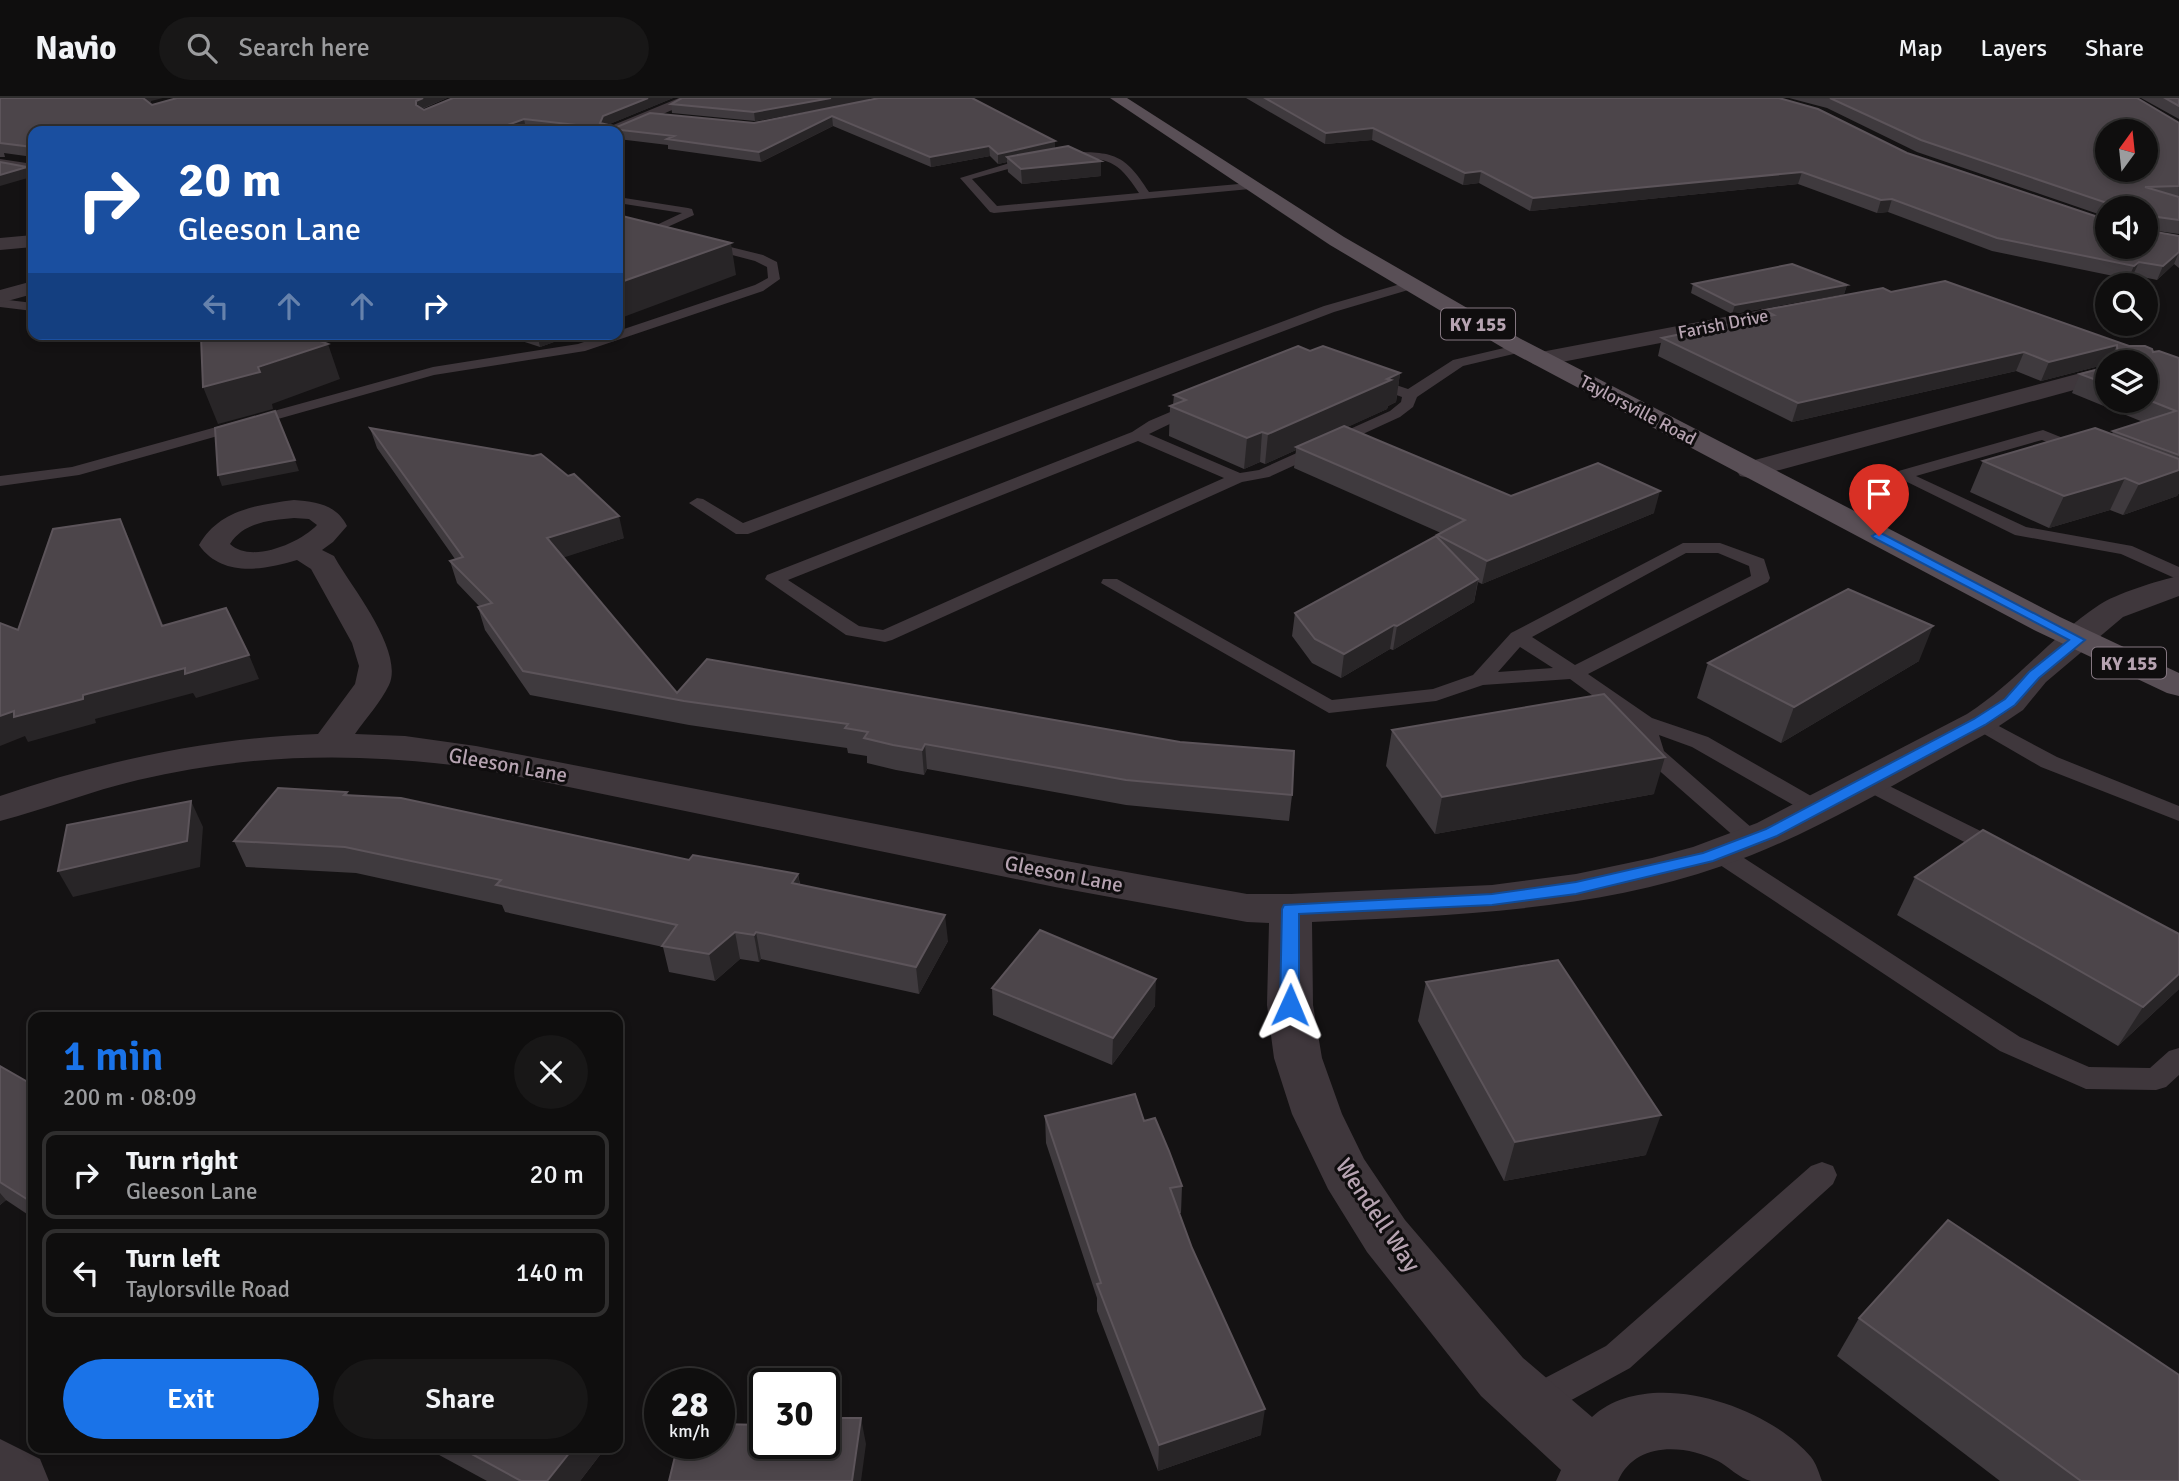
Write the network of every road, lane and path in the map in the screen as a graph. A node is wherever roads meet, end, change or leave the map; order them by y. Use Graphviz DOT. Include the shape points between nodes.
graph roads {
  1 [pos="692,98"];
  2 [pos="1117,98"];
  3 [pos="648,117"];
  4 [pos="675,119"];
  5 [pos="623,127"];
  6 [pos="0,164"];
  7 [pos="28,168"];
  8 [pos="965,178"];
  9 [pos="1135,182"];
  10 [pos="1250,186"];
  11 [pos="1146,196"];
  12 [pos="623,201"];
  13 [pos="633,226"];
  14 [pos="652,231"];
  15 [pos="1411,285"];
  16 [pos="28,289"];
  17 [pos="0,297"];
  18 [pos="0,303"];
  19 [pos="1834,304"];
  20 [pos="28,306"];
  21 [pos="623,334"];
  22 [pos="604,340"];
  23 [pos="1521,348"];
  24 [pos="1541,359"];
  25 [pos="2095,376"];
  26 [pos="1359,377"];
  27 [pos="1410,395"];
  28 [pos="1205,403"];
  29 [pos="1138,435"];
  30 [pos="2092,455"];
  31 [pos="1750,470"];
  32 [pos="1238,478"];
  33 [pos="0,481"];
  34 [pos="697,503"];
  35 [pos="302,550"];
  36 [pos="2179,574"];
  37 [pos="1110,583"];
  38 [pos="2179,585"];
  39 [pos="1518,637"];
  40 [pos="2078,640"];
  41 [pos="1574,673"];
  42 [pos="1480,679"];
  43 [pos="2179,687"];
  44 [pos="1980,722"];
  45 [pos="1644,723"];
  46 [pos="328,745"];
  47 [pos="1867,782"];
  48 [pos="0,808"];
  49 [pos="1817,808"];
  50 [pos="2179,814"];
  51 [pos="1735,846"];
  52 [pos="2023,862"];
  53 [pos="1290,909"];
  54 [pos="2179,1059"];
  55 [pos="1822,1175"];
  56 [pos="1532,1403"];
  57 [pos="0,1469"];
  58 [pos="1590,1469"];
  59 [pos="18,1481"];
  60 [pos="1791,1481"];
  1 -- 3 [label="street"];
  2 -- 10 [label="main road, Taylorsville Road / KY 155"];
  3 -- 4 [label="lane"];
  3 -- 5 [label="street"];
  6 -- 7 [label="street"];
  8 -- 9 [label="lane" via="1029,159 1096,155 1126,165"];
  8 -- 11 [label="lane" via="994,210"];
  9 -- 11 [label="lane"];
  10 -- 11 [label="lane"];
  10 -- 15 [label="main road, Taylorsville Road / KY 155"];
  12 -- 14 [label="lane" via="688,211"];
  13 -- 14 [label="lane"];
  14 -- 21 [label="lane" via="759,258 773,265 774,279"];
  15 -- 23 [label="main road, Taylorsville Road / KY 155"];
  15 -- 34 [label="lane" via="1329,309 742,530"];
  16 -- 17 [label="street"];
  18 -- 20 [label="lane"];
  19 -- 24 [label="street, Farish Drive"];
  22 -- 33 [label="lane" via="580,348 433,371 73,472"];
  23 -- 24 [label="main road, Taylorsville Road / KY 155"];
  23 -- 27 [label="lane" via="1458,363"];
  24 -- 31 [label="main road, Taylorsville Road / KY 155"];
  25 -- 31 [label="street"];
  26 -- 27 [label="lane"];
  27 -- 32 [label="lane" via="1408,404 1395,414 1263,474"];
  28 -- 29 [label="lane"];
  29 -- 32 [label="lane"];
  29 -- 32 [label="lane" via="774,579 853,631 885,636"];
  30 -- 36 [label="lane" via="2043,435 1901,475 2021,531 2126,550"];
  31 -- 40 [label="main road, Taylorsville Road / KY 155"];
  35 -- 46 [label="street" via="323,563 369,643 376,666 372,684"];
  37 -- 42 [label="lane" via="1329,707 1436,695"];
  38 -- 40 [label="street, Gleeson Lane" via="2112,610"];
  39 -- 41 [label="lane"];
  39 -- 41 [label="lane" via="1683,548 1720,548 1758,563 1761,578"];
  39 -- 42 [label="lane"];
  40 -- 43 [label="main road, Taylorsville Road / KY 155"];
  40 -- 44 [label="street, Gleeson Lane" via="2034,675 2010,702"];
  41 -- 42 [label="lane"];
  41 -- 45 [label="lane"];
  44 -- 47 [label="street, Gleeson Lane"];
  44 -- 50 [label="lane" via="2049,762"];
  45 -- 49 [label="lane" via="1700,742"];
  45 -- 51 [label="lane" via="1654,754"];
  46 -- 48 [label="street, Gleeson Lane" via="174,762"];
  46 -- 53 [label="street, Gleeson Lane" via="476,757 1055,873 1247,908"];
  47 -- 49 [label="street, Gleeson Lane"];
  47 -- 52 [label="lane"];
  49 -- 51 [label="street, Gleeson Lane"];
  51 -- 53 [label="street, Gleeson Lane" via="1589,886 1432,904"];
  51 -- 54 [label="lane" via="2010,1044 2086,1078 2156,1079"];
  53 -- 56 [label="street, Wendell Way" via="1290,1005 1298,1058 1317,1114 1346,1174 1386,1236 1502,1377"];
  55 -- 56 [label="lane" via="1618,1357"];
  56 -- 58 [label="street, Wendell Way"];
  57 -- 59 [label="street"];
  58 -- 60 [label="street" via="1616,1433 1648,1420 1686,1420 1736,1438 1766,1455"];
}
